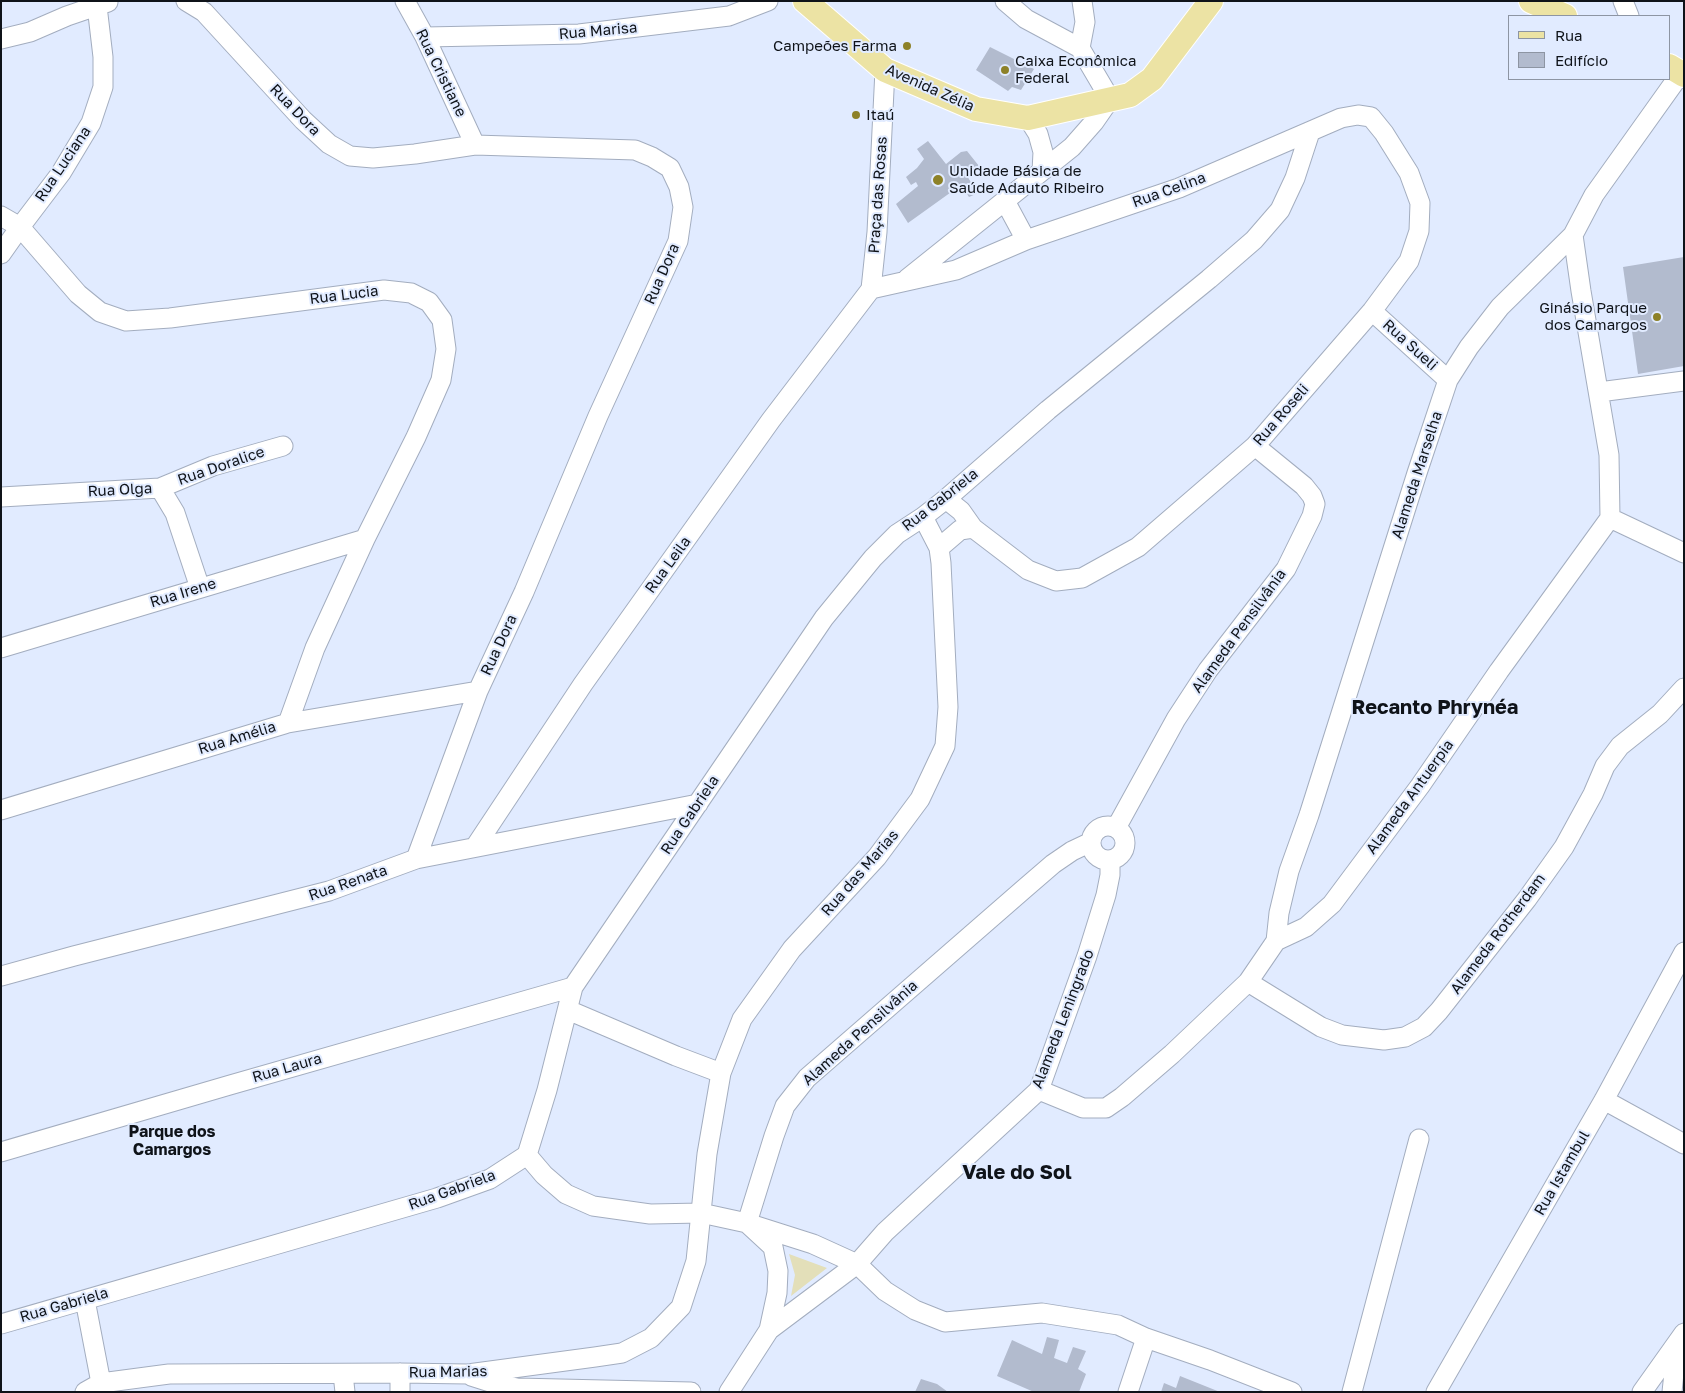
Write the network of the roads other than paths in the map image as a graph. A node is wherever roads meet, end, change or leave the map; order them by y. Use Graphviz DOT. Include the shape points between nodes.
graph roads {
  1 [pos="186,1"];
  2 [pos="406,1"];
  3 [pos="768,1"];
  4 [pos="805,1"];
  5 [pos="1005,1"];
  6 [pos="1082,1"];
  7 [pos="1211,1"];
  8 [pos="1531,1"];
  9 [pos="1623,1"];
  10 [pos="103,4"];
  11 [pos="1563,15"];
  12 [pos="1628,15"];
  13 [pos="425,37"];
  14 [pos="1,39"];
  15 [pos="1080,48"];
  16 [pos="885,70"];
  17 [pos="1678,72"];
  18 [pos="1110,99"];
  19 [pos="1028,118"];
  20 [pos="1310,132"];
  21 [pos="475,145"];
  22 [pos="1042,171"];
  23 [pos="1005,201"];
  24 [pos="1,216"];
  25 [pos="20,227"];
  26 [pos="1573,234"];
  27 [pos="1026,240"];
  28 [pos="1,254"];
  29 [pos="904,281"];
  30 [pos="871,289"];
  31 [pos="1372,310"];
  32 [pos="1448,380"];
  33 [pos="1684,381"];
  34 [pos="1599,392"];
  35 [pos="283,446"];
  36 [pos="1255,446"];
  37 [pos="160,488"];
  38 [pos="1,497"];
  39 [pos="946,499"];
  40 [pos="923,517"];
  41 [pos="1610,518"];
  42 [pos="973,528"];
  43 [pos="365,540"];
  44 [pos="939,548"];
  45 [pos="1684,552"];
  46 [pos="200,588"];
  47 [pos="1,648"];
  48 [pos="1684,688"];
  49 [pos="478,691"];
  50 [pos="288,722"];
  51 [pos="698,804"];
  52 [pos="1,810"];
  53 [pos="1116,828"];
  54 [pos="1091,842"];
  55 [pos="475,847"];
  56 [pos="416,859"];
  57 [pos="1110,860"];
  58 [pos="1276,941"];
  59 [pos="1684,952"];
  60 [pos="1,976"];
  61 [pos="1248,982"];
  62 [pos="573,987"];
  63 [pos="568,1010"];
  64 [pos="721,1073"];
  65 [pos="1040,1090"];
  66 [pos="1604,1100"];
  67 [pos="1419,1139"];
  68 [pos="1684,1144"];
  69 [pos="1,1152"];
  70 [pos="527,1155"];
  71 [pos="701,1213"];
  72 [pos="747,1223"];
  73 [pos="857,1264"];
  74 [pos="85,1300"];
  75 [pos="1,1324"];
  76 [pos="769,1330"];
  77 [pos="1146,1338"];
  78 [pos="1681,1338"];
  79 [pos="400,1372"];
  80 [pos="468,1374"];
  81 [pos="344,1383"];
  82 [pos="93,1387"];
  83 [pos="400,1392"];
  84 [pos="691,1392"];
  85 [pos="729,1392"];
  86 [pos="1128,1392"];
  87 [pos="1292,1392"];
  88 [pos="1352,1392"];
  89 [pos="1436,1392"];
  90 [pos="1642,1392"];
  91 [pos="1672,1392"];
  1 -- 21 [label="street, Rua Dora" via="204,12 302,120 329,144 350,156 373,158"];
  2 -- 13 [label="street, Rua Cristiane"];
  3 -- 13 [label="street, Rua Marisa" via="729,16 579,34"];
  4 -- 16 [label="main road, Avenida Zélia"];
  5 -- 15 [label="street" via="1026,19"];
  6 -- 15 [label="street" via="1086,22"];
  7 -- 18 [label="main road, Avenida Zélia" via="1152,80 1130,95"];
  8 -- 11 [label="main road"];
  9 -- 12 [label="street"];
  10 -- 14 [label="street" via="30,32"];
  10 -- 25 [label="street, Rua Luciana" via="103,87 91,123 61,173"];
  13 -- 21 [label="street, Rua Cristiane"];
  15 -- 18 [label="street"];
  16 -- 19 [label="main road, Avenida Zélia" via="976,109"];
  16 -- 30 [label="street, Praça das Rosas"];
  17 -- 26 [label="street, Alameda Marselha" via="1594,195"];
  18 -- 19 [label="main road, Avenida Zélia"];
  18 -- 22 [label="street" via="1072,147"];
  19 -- 22 [label="street" via="1038,134 1043,152"];
  20 -- 27 [label="street, Rua Celina" via="1179,188"];
  20 -- 31 [label="street, Rua Roseli" via="1341,118 1358,114 1371,117 1409,173 1420,203 1420,231 1409,261"];
  20 -- 39 [label="street, Rua Gabriela" via="1295,178 1280,210 1254,240"];
  21 -- 49 [label="street, Rua Dora" via="635,150 670,168 679,187 683,207 678,241"];
  22 -- 23 [label="street"];
  23 -- 27 [label="street"];
  23 -- 29 [label="street"];
  24 -- 25 [label="street, Rua Lucia"];
  25 -- 28 [label="street, Rua Luciana"];
  25 -- 43 [label="street, Rua Lucia" via="78,294 100,312 126,321 384,290 411,294 429,302 442,320 446,349 441,380"];
  26 -- 32 [label="street, Alameda Marselha" via="1500,306"];
  26 -- 34 [label="street"];
  27 -- 29 [label="street, Rua Celina" via="956,270"];
  29 -- 30 [label="street, Rua Celina"];
  30 -- 55 [label="street, Rua Leila" via="771,420 583,684"];
  31 -- 32 [label="street, Rua Sueli"];
  31 -- 36 [label="street, Rua Roseli"];
  32 -- 58 [label="street, Alameda Marselha" via="1290,871 1279,913"];
  33 -- 34 [label="street"];
  34 -- 41 [label="street" via="1609,455"];
  35 -- 37 [label="street, Rua Doralice" via="213,466"];
  36 -- 42 [label="street, Rua Roseli" via="1138,546 1082,578 1056,581 1028,570"];
  36 -- 53 [label="street, Alameda Pensilvânia" via="1304,486 1315,504 1312,516 1286,569 1208,670 1176,719"];
  37 -- 38 [label="street, Rua Olga"];
  37 -- 46 [label="street, Rua Olga" via="175,513"];
  39 -- 40 [label="street, Rua Gabriela"];
  39 -- 42 [label="street, Rua Roseli" via="961,511"];
  40 -- 44 [label="street, Rua das Marias"];
  40 -- 51 [label="street, Rua Gabriela" via="897,534 873,558 824,618"];
  41 -- 45 [label="street"];
  41 -- 58 [label="street, Alameda Antuerpia" via="1332,904 1306,927"];
  42 -- 44 [label="street" via="960,530"];
  43 -- 46 [label="street, Rua Irene"];
  43 -- 50 [label="street, Rua Lucia" via="315,648"];
  44 -- 64 [label="street, Rua das Marias" via="948,707 945,746 920,799 877,857 792,948 742,1019"];
  46 -- 47 [label="street, Rua Irene"];
  48 -- 61 [label="street, Alameda Rotherdam" via="1660,714 1620,746 1605,766 1564,847 1440,1011 1424,1027 1405,1037 1384,1040 1342,1035 1321,1027"];
  49 -- 50 [label="street, Rua Amélia"];
  49 -- 56 [label="street, Rua Dora"];
  50 -- 52 [label="street, Rua Amélia"];
  51 -- 55 [label="street, Rua Renata"];
  51 -- 62 [label="street, Rua Gabriela"];
  53 -- 54 [label="street" via="1102,827 1094,833"];
  53 -- 57 [label="street" via="1125,838 1124,848 1119,856"];
  54 -- 57 [label="street" via="1101,858"];
  54 -- 72 [label="street, Alameda Pensilvânia" via="1053,864 807,1078 785,1106"];
  55 -- 56 [label="street, Rua Renata"];
  56 -- 60 [label="street, Rua Renata" via="329,891"];
  57 -- 65 [label="street, Alameda Leningrado" via="1106,895 1088,956"];
  58 -- 61 [label="street"];
  59 -- 66 [label="street, Rua Istambul"];
  61 -- 65 [label="street" via="1172,1054 1106,1108 1082,1108"];
  62 -- 63 [label="street, Rua Gabriela"];
  62 -- 69 [label="street, Rua Laura"];
  63 -- 64 [label="street"];
  63 -- 70 [label="street, Rua Gabriela"];
  64 -- 71 [label="street, Rua das Marias"];
  65 -- 73 [label="street, Alameda Leningrado" via="886,1232"];
  66 -- 68 [label="street"];
  66 -- 89 [label="street, Rua Istambul"];
  67 -- 88 [label="street"];
  70 -- 71 [label="street" via="566,1194 593,1206 650,1214"];
  70 -- 74 [label="street, Rua Gabriela" via="490,1179 437,1198"];
  71 -- 72 [label="street"];
  71 -- 80 [label="street, Rua Marias" via="696,1261 681,1307 651,1338 622,1353"];
  72 -- 73 [label="street" via="813,1244"];
  72 -- 76 [label="street" via="773,1247 778,1271"];
  73 -- 76 [label="street, Alameda Leningrado"];
  73 -- 77 [label="street" via="885,1291 915,1310 945,1322 1042,1313 1118,1325"];
  74 -- 75 [label="street, Rua Gabriela"];
  74 -- 82 [label="street"];
  76 -- 85 [label="street"];
  77 -- 86 [label="street"];
  77 -- 87 [label="street"];
  78 -- 90 [label="street"];
  78 -- 91 [label="street"];
  79 -- 80 [label="street, Rua Marias"];
  79 -- 81 [label="street, Rua Marias"];
  79 -- 83 [label="street"];
  80 -- 84 [label="street" via="493,1384 517,1388"];
  81 -- 82 [label="street, Rua Marias" via="169,1374"];
}
